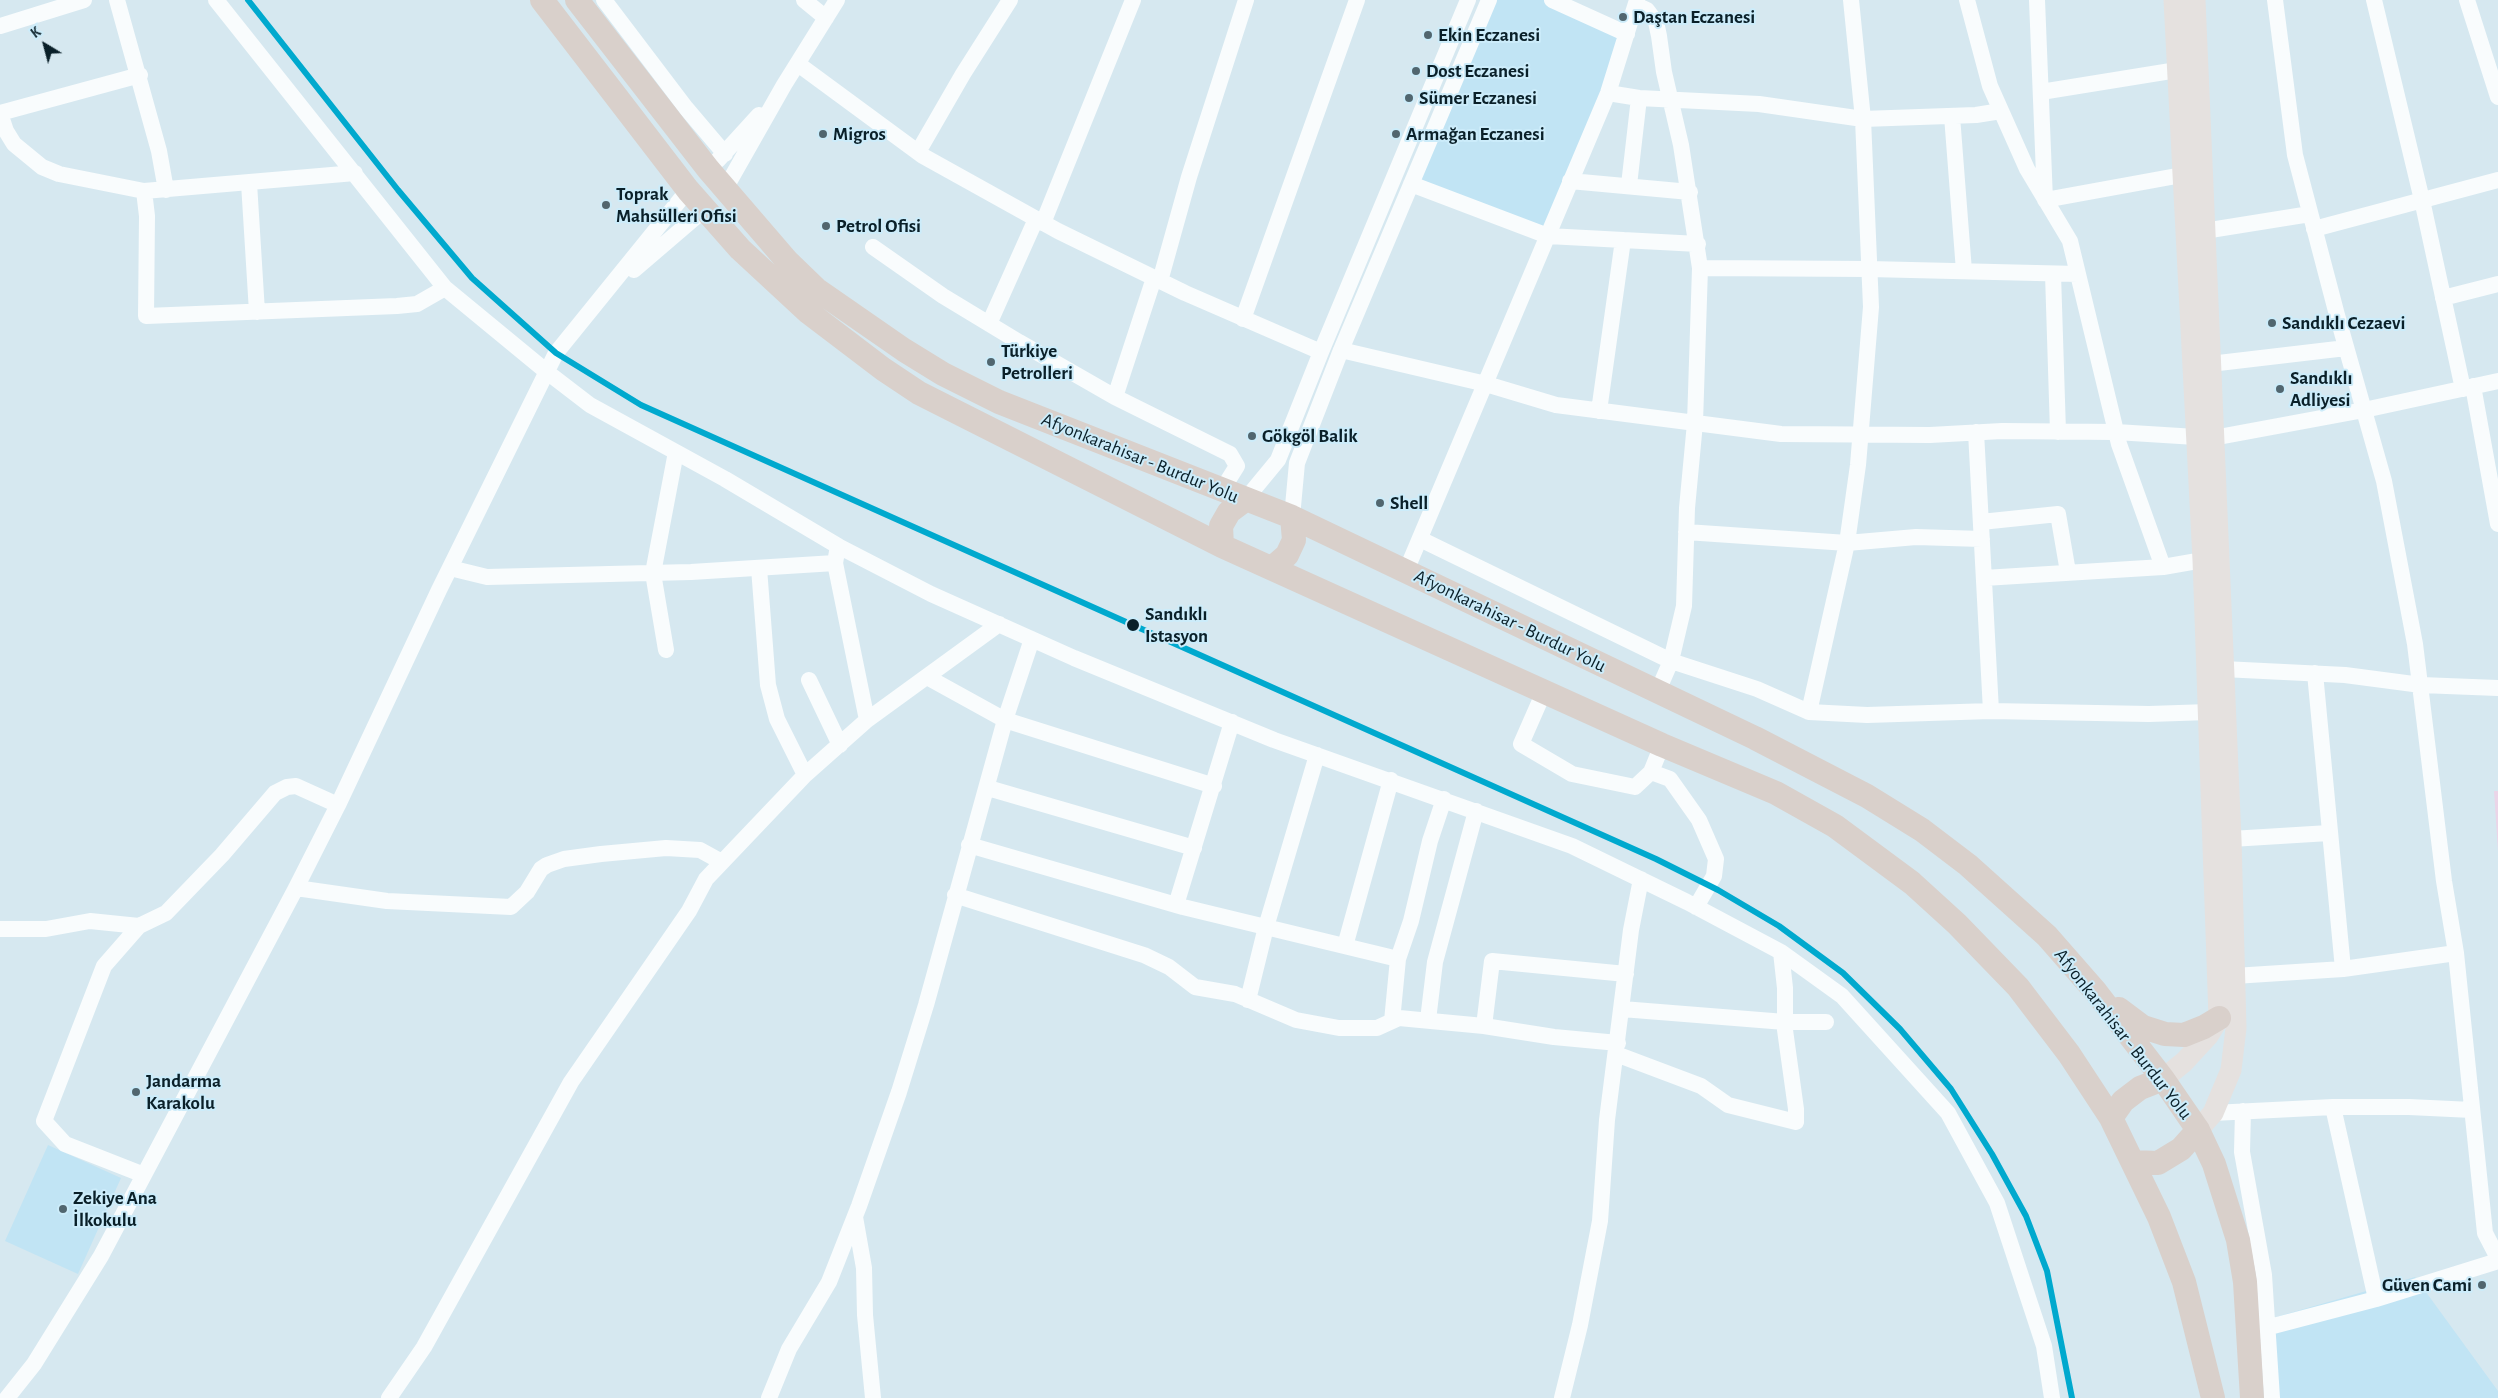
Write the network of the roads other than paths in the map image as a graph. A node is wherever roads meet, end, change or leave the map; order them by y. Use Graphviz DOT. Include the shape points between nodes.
graph roads {
  1 [pos="84,0"];
  2 [pos="117,0"];
  3 [pos="216,0"];
  4 [pos="542,0"];
  5 [pos="577,0"];
  6 [pos="604,0"];
  7 [pos="804,0"];
  8 [pos="837,0"];
  9 [pos="1010,0"];
  10 [pos="1133,0"];
  11 [pos="1246,0"];
  12 [pos="1357,0"];
  13 [pos="1468,0"];
  14 [pos="1489,0"];
  15 [pos="1552,0"];
  16 [pos="1851,0"];
  17 [pos="1967,0"];
  18 [pos="2037,0"];
  19 [pos="2174,0"];
  20 [pos="2195,0"];
  21 [pos="2275,0"];
  22 [pos="2374,0"];
  23 [pos="2467,0"];
  24 [pos="1637,2"];
  25 [pos="826,18"];
  26 [pos="0,26"];
  27 [pos="1627,34"];
  28 [pos="798,64"];
  29 [pos="2177,70"];
  30 [pos="140,75"];
  31 [pos="784,85"];
  32 [pos="2041,92"];
  33 [pos="1608,93"];
  34 [pos="2498,97"];
  35 [pos="1638,98"];
  36 [pos="1670,101"];
  37 [pos="2001,111"];
  38 [pos="0,113"];
  39 [pos="1952,116"];
  40 [pos="1863,119"];
  41 [pos="3,131"];
  42 [pos="918,152"];
  43 [pos="717,162"];
  44 [pos="354,174"];
  45 [pos="2182,175"];
  46 [pos="2498,180"];
  47 [pos="1570,181"];
  48 [pos="249,183"];
  49 [pos="1411,184"];
  50 [pos="1629,185"];
  51 [pos="726,189"];
  52 [pos="144,190"];
  53 [pos="166,190"];
  54 [pos="688,190"];
  55 [pos="1690,192"];
  56 [pos="2045,200"];
  57 [pos="2422,200"];
  58 [pos="704,210"];
  59 [pos="1039,221"];
  60 [pos="2312,221"];
  61 [pos="2204,231"];
  62 [pos="1548,236"];
  63 [pos="1623,240"];
  64 [pos="1698,244"];
  65 [pos="872,247"];
  66 [pos="1700,268"];
  67 [pos="1870,269"];
  68 [pos="1964,271"];
  69 [pos="2053,274"];
  70 [pos="2078,274"];
  71 [pos="1157,280"];
  72 [pos="2498,284"];
  73 [pos="446,288"];
  74 [pos="606,294"];
  75 [pos="2444,298"];
  76 [pos="257,312"];
  77 [pos="1243,318"];
  78 [pos="989,324"];
  79 [pos="2346,348"];
  80 [pos="1341,350"];
  81 [pos="1321,352"];
  82 [pos="2210,364"];
  83 [pos="546,372"];
  84 [pos="2498,381"];
  85 [pos="1486,384"];
  86 [pos="2468,388"];
  87 [pos="1115,397"];
  88 [pos="2364,410"];
  89 [pos="1599,411"];
  90 [pos="1695,423"];
  91 [pos="1976,432"];
  92 [pos="2058,432"];
  93 [pos="2116,432"];
  94 [pos="1861,434"];
  95 [pos="2205,438"];
  96 [pos="676,452"];
  97 [pos="1222,490"];
  98 [pos="2495,490"];
  99 [pos="1244,500"];
  100 [pos="1292,517"];
  101 [pos="1981,522"];
  102 [pos="2498,524"];
  103 [pos="1686,532"];
  104 [pos="1420,539"];
  105 [pos="1982,539"];
  106 [pos="1847,543"];
  107 [pos="838,546"];
  108 [pos="1222,546"];
  109 [pos="2203,560"];
  110 [pos="835,563"];
  111 [pos="2163,567"];
  112 [pos="450,568"];
  113 [pos="759,568"];
  114 [pos="1272,568"];
  115 [pos="1406,571"];
  116 [pos="2068,572"];
  117 [pos="653,573"];
  118 [pos="1984,578"];
  119 [pos="999,624"];
  120 [pos="1032,639"];
  121 [pos="666,650"];
  122 [pos="1670,661"];
  123 [pos="2223,669"];
  124 [pos="2315,673"];
  125 [pos="927,677"];
  126 [pos="809,680"];
  127 [pos="2421,685"];
  128 [pos="2498,688"];
  129 [pos="1657,693"];
  130 [pos="1539,703"];
  131 [pos="1991,711"];
  132 [pos="1809,712"];
  133 [pos="2209,712"];
  134 [pos="867,720"];
  135 [pos="1005,720"];
  136 [pos="1232,722"];
  137 [pos="840,745"];
  138 [pos="1662,745"];
  139 [pos="1317,755"];
  140 [pos="1651,772"];
  141 [pos="805,775"];
  142 [pos="1391,780"];
  143 [pos="1214,786"];
  144 [pos="988,788"];
  145 [pos="1444,799"];
  146 [pos="338,805"];
  147 [pos="1476,811"];
  148 [pos="2329,833"];
  149 [pos="2231,838"];
  150 [pos="969,845"];
  151 [pos="1194,848"];
  152 [pos="720,861"];
  153 [pos="1641,879"];
  154 [pos="296,888"];
  155 [pos="956,895"];
  156 [pos="1176,905"];
  157 [pos="1696,907"];
  158 [pos="139,926"];
  159 [pos="1266,927"];
  160 [pos="0,929"];
  161 [pos="1345,946"];
  162 [pos="1781,952"];
  163 [pos="2456,953"];
  164 [pos="1398,958"];
  165 [pos="2343,969"];
  166 [pos="1626,974"];
  167 [pos="2234,976"];
  168 [pos="2096,992"];
  169 [pos="1248,1000"];
  170 [pos="1622,1008"];
  171 [pos="2219,1018"];
  172 [pos="1428,1020"];
  173 [pos="1392,1021"];
  174 [pos="1785,1022"];
  175 [pos="1826,1022"];
  176 [pos="1484,1026"];
  177 [pos="1617,1048"];
  178 [pos="2163,1079"];
  179 [pos="2333,1107"];
  180 [pos="2472,1110"];
  181 [pos="2243,1112"];
  182 [pos="2111,1118"];
  183 [pos="2206,1121"];
  184 [pos="2133,1162"];
  185 [pos="144,1175"];
  186 [pos="855,1217"];
  187 [pos="2498,1260"];
  188 [pos="2376,1300"];
  189 [pos="2258,1330"];
  190 [pos="7,1398"];
  191 [pos="389,1398"];
  192 [pos="769,1398"];
  193 [pos="873,1398"];
  194 [pos="1562,1398"];
  195 [pos="2052,1398"];
  196 [pos="2213,1398"];
  197 [pos="2252,1398"];
  198 [pos="2272,1398"];
  1 -- 26 [label="street"];
  2 -- 30 [label="street"];
  3 -- 44 [label="street"];
  4 -- 54 [label="highway, Afyonkarahisar - Burdur Yolu"];
  5 -- 43 [label="highway, Afyonkarahisar - Burdur Yolu"];
  6 -- 43 [label="street" via="686,108"];
  7 -- 25 [label="street"];
  8 -- 25 [label="street"];
  9 -- 42 [label="street" via="962,74"];
  10 -- 59 [label="street"];
  11 -- 71 [label="street"];
  12 -- 77 [label="street"];
  13 -- 81 [label="street"];
  14 -- 49 [label="street"];
  15 -- 27 [label="street"];
  16 -- 40 [label="street"];
  17 -- 37 [label="street" via="1990,86"];
  18 -- 32 [label="street"];
  19 -- 29 [label="main road"];
  20 -- 61 [label="main road"];
  21 -- 60 [label="street" via="2295,155"];
  22 -- 57 [label="street"];
  23 -- 34 [label="street"];
  24 -- 27 [label="street"];
  24 -- 36 [label="street" via="1656,22"];
  25 -- 28 [label="street"];
  27 -- 33 [label="street"];
  28 -- 31 [label="street"];
  28 -- 42 [label="street"];
  29 -- 32 [label="street"];
  29 -- 45 [label="main road"];
  30 -- 38 [label="street"];
  30 -- 53 [label="street"];
  31 -- 43 [label="street"];
  31 -- 51 [label="street"];
  32 -- 56 [label="street"];
  33 -- 35 [label="street"];
  33 -- 47 [label="street"];
  35 -- 36 [label="street"];
  35 -- 50 [label="street"];
  36 -- 40 [label="street" via="1759,104"];
  36 -- 55 [label="street"];
  37 -- 39 [label="street"];
  37 -- 56 [label="street"];
  38 -- 41 [label="street"];
  39 -- 40 [label="street"];
  39 -- 68 [label="street"];
  40 -- 67 [label="street"];
  41 -- 52 [label="street" via="42,167 58,174"];
  42 -- 59 [label="street"];
  43 -- 51 [label="highway, Afyonkarahisar - Burdur Yolu"];
  43 -- 54 [label="highway"];
  44 -- 48 [label="street"];
  44 -- 73 [label="street"];
  45 -- 56 [label="street"];
  45 -- 95 [label="main road"];
  46 -- 57 [label="street"];
  47 -- 50 [label="street"];
  47 -- 62 [label="street"];
  48 -- 53 [label="street"];
  48 -- 76 [label="street"];
  49 -- 62 [label="street"];
  49 -- 80 [label="street"];
  50 -- 55 [label="street"];
  51 -- 58 [label="highway"];
  51 -- 97 [label="highway, Afyonkarahisar - Burdur Yolu" via="759,231 816,289 912,355 999,402"];
  52 -- 53 [label="street"];
  52 -- 76 [label="street" via="147,216 146,316"];
  54 -- 58 [label="highway, Afyonkarahisar - Burdur Yolu"];
  54 -- 74 [label="street"];
  55 -- 64 [label="street"];
  56 -- 70 [label="street" via="2070,241"];
  57 -- 60 [label="street"];
  57 -- 75 [label="street"];
  58 -- 74 [label="street"];
  58 -- 108 [label="highway, Afyonkarahisar - Burdur Yolu" via="740,249 808,312 920,393"];
  59 -- 71 [label="street"];
  59 -- 78 [label="street"];
  60 -- 61 [label="street"];
  60 -- 79 [label="street"];
  61 -- 82 [label="main road"];
  62 -- 63 [label="street"];
  62 -- 85 [label="street"];
  63 -- 64 [label="street"];
  63 -- 89 [label="street"];
  64 -- 66 [label="street"];
  65 -- 78 [label="street"];
  66 -- 67 [label="street"];
  66 -- 90 [label="street"];
  67 -- 68 [label="street"];
  67 -- 94 [label="street" via="1871,307"];
  68 -- 69 [label="street"];
  69 -- 70 [label="street"];
  69 -- 92 [label="street"];
  70 -- 93 [label="street"];
  71 -- 77 [label="street"];
  71 -- 87 [label="street"];
  72 -- 75 [label="street"];
  73 -- 76 [label="street" via="417,304"];
  73 -- 83 [label="street"];
  74 -- 83 [label="street" via="556,353"];
  75 -- 86 [label="street"];
  77 -- 81 [label="street"];
  78 -- 87 [label="street"];
  79 -- 82 [label="street"];
  79 -- 88 [label="street"];
  80 -- 85 [label="street"];
  80 -- 100 [label="street" via="1297,464"];
  81 -- 99 [label="street" via="1278,460"];
  82 -- 95 [label="main road"];
  83 -- 96 [label="street" via="590,405"];
  83 -- 112 [label="street"];
  84 -- 86 [label="street"];
  85 -- 89 [label="street" via="1556,405"];
  85 -- 104 [label="street"];
  86 -- 88 [label="street"];
  86 -- 98 [label="street"];
  87 -- 97 [label="street" via="1230,454 1237,466"];
  88 -- 95 [label="street"];
  88 -- 127 [label="street" via="2384,481"];
  89 -- 90 [label="street"];
  90 -- 94 [label="street" via="1781,434"];
  90 -- 103 [label="street"];
  91 -- 92 [label="street"];
  91 -- 94 [label="street"];
  91 -- 101 [label="street"];
  92 -- 93 [label="street"];
  93 -- 95 [label="street"];
  93 -- 111 [label="street"];
  94 -- 106 [label="street"];
  95 -- 109 [label="main road"];
  95 -- 123 [label="main road"];
  96 -- 107 [label="street"];
  96 -- 117 [label="street"];
  97 -- 99 [label="highway, Afyonkarahisar - Burdur Yolu"];
  98 -- 102 [label="street"];
  99 -- 100 [label="highway, Afyonkarahisar - Burdur Yolu"];
  99 -- 108 [label="highway" via="1229,512 1221,526"];
  100 -- 114 [label="highway" via="1294,540 1286,555"];
  100 -- 115 [label="highway, Afyonkarahisar - Burdur Yolu"];
  101 -- 105 [label="street"];
  101 -- 116 [label="street" via="2058,514"];
  103 -- 106 [label="street"];
  103 -- 122 [label="street" via="1684,606"];
  104 -- 115 [label="street"];
  104 -- 122 [label="street"];
  105 -- 106 [label="street" via="1916,537"];
  105 -- 118 [label="street"];
  106 -- 132 [label="street"];
  107 -- 110 [label="street"];
  107 -- 119 [label="street" via="931,594"];
  108 -- 114 [label="highway, Afyonkarahisar - Burdur Yolu"];
  109 -- 111 [label="street"];
  109 -- 133 [label="main road"];
  110 -- 113 [label="street"];
  110 -- 134 [label="street"];
  111 -- 116 [label="street"];
  112 -- 117 [label="street" via="487,577"];
  112 -- 146 [label="street"];
  113 -- 117 [label="street"];
  113 -- 141 [label="street" via="768,684 777,719"];
  114 -- 138 [label="highway, Afyonkarahisar - Burdur Yolu"];
  115 -- 129 [label="highway, Afyonkarahisar - Burdur Yolu"];
  116 -- 118 [label="street"];
  117 -- 121 [label="street"];
  118 -- 131 [label="street"];
  119 -- 120 [label="street"];
  119 -- 125 [label="street"];
  120 -- 135 [label="street"];
  120 -- 136 [label="street"];
  122 -- 129 [label="street"];
  122 -- 132 [label="street" via="1757,689"];
  123 -- 124 [label="street"];
  123 -- 149 [label="main road"];
  124 -- 127 [label="street"];
  124 -- 148 [label="street"];
  125 -- 134 [label="street"];
  125 -- 135 [label="street"];
  126 -- 137 [label="street"];
  127 -- 128 [label="street"];
  127 -- 163 [label="street" via="2444,881"];
  129 -- 168 [label="highway, Afyonkarahisar - Burdur Yolu" via="1809,765 1922,830 1968,865 2047,936"];
  130 -- 140 [label="street" via="1520,744 1572,774 1635,787"];
  131 -- 132 [label="street" via="1867,715"];
  131 -- 133 [label="street"];
  133 -- 171 [label="main road"];
  134 -- 137 [label="street"];
  135 -- 143 [label="street"];
  135 -- 144 [label="street"];
  136 -- 139 [label="street"];
  136 -- 143 [label="street"];
  137 -- 141 [label="street"];
  138 -- 140 [label="street"];
  138 -- 182 [label="highway, Afyonkarahisar - Burdur Yolu" via="1803,806 1912,883 2018,987 2069,1054"];
  139 -- 142 [label="street"];
  139 -- 159 [label="street"];
  140 -- 157 [label="street" via="1670,779 1699,820 1716,859 1714,876"];
  141 -- 152 [label="street"];
  142 -- 145 [label="street"];
  142 -- 161 [label="street"];
  143 -- 151 [label="street"];
  144 -- 150 [label="street"];
  144 -- 151 [label="street"];
  145 -- 147 [label="street"];
  145 -- 164 [label="street"];
  146 -- 154 [label="street"];
  146 -- 158 [label="street" via="296,786 287,786 275,793 166,913"];
  147 -- 153 [label="street" via="1572,846"];
  147 -- 172 [label="street" via="1436,962"];
  148 -- 149 [label="street"];
  148 -- 165 [label="street"];
  149 -- 167 [label="main road"];
  150 -- 155 [label="street"];
  150 -- 156 [label="street"];
  151 -- 156 [label="street"];
  152 -- 154 [label="street" via="700,850 666,848 564,859 541,869 521,899 511,907 503,908 387,901"];
  152 -- 191 [label="street" via="571,1082 424,1347"];
  153 -- 157 [label="street"];
  153 -- 166 [label="street" via="1630,930"];
  154 -- 185 [label="street"];
  155 -- 169 [label="street" via="1144,955 1195,987 1235,994"];
  155 -- 186 [label="street" via="899,1092"];
  156 -- 159 [label="street"];
  157 -- 162 [label="street"];
  158 -- 160 [label="street" via="90,921 46,929"];
  158 -- 185 [label="street" via="104,966 44,1121 64,1144"];
  159 -- 161 [label="street"];
  159 -- 169 [label="street"];
  161 -- 164 [label="street"];
  162 -- 174 [label="street"];
  162 -- 195 [label="street" via="1842,996 1948,1113 1997,1202 2044,1346"];
  163 -- 165 [label="street"];
  163 -- 180 [label="street"];
  164 -- 173 [label="street"];
  165 -- 167 [label="street"];
  166 -- 170 [label="street"];
  166 -- 176 [label="street" via="1492,961"];
  167 -- 183 [label="main road" via="2235,1049 2231,1070"];
  168 -- 171 [label="highway" via="2144,1027 2165,1034 2184,1035"];
  168 -- 178 [label="highway, Afyonkarahisar - Burdur Yolu"];
  169 -- 173 [label="street" via="1296,1020 1339,1028 1377,1028"];
  170 -- 174 [label="street"];
  170 -- 177 [label="street"];
  171 -- 178 [label="main road" via="2208,1036"];
  172 -- 173 [label="street" via="1399,1018"];
  172 -- 176 [label="street"];
  174 -- 175 [label="street"];
  174 -- 177 [label="street" via="1796,1122 1728,1105 1702,1086"];
  176 -- 177 [label="street"];
  177 -- 194 [label="street" via="1607,1120 1600,1221"];
  178 -- 182 [label="highway" via="2140,1088 2123,1101"];
  178 -- 183 [label="highway, Afyonkarahisar - Burdur Yolu"];
  179 -- 180 [label="street"];
  179 -- 181 [label="street"];
  179 -- 188 [label="street"];
  180 -- 187 [label="street" via="2485,1234"];
  181 -- 183 [label="street"];
  181 -- 189 [label="street" via="2242,1152 2260,1248"];
  182 -- 184 [label="highway, Afyonkarahisar - Burdur Yolu"];
  183 -- 184 [label="highway" via="2181,1149 2158,1163"];
  183 -- 189 [label="highway, Afyonkarahisar - Burdur Yolu" via="2214,1164 2238,1240 2244,1282"];
  184 -- 196 [label="highway, Afyonkarahisar - Burdur Yolu" via="2184,1282"];
  185 -- 190 [label="street" via="101,1256 34,1364"];
  186 -- 192 [label="street" via="829,1282 789,1349"];
  186 -- 193 [label="street" via="864,1268"];
  187 -- 188 [label="street"];
  188 -- 189 [label="street"];
  189 -- 197 [label="highway, Afyonkarahisar - Burdur Yolu"];
  189 -- 198 [label="street"];
}
